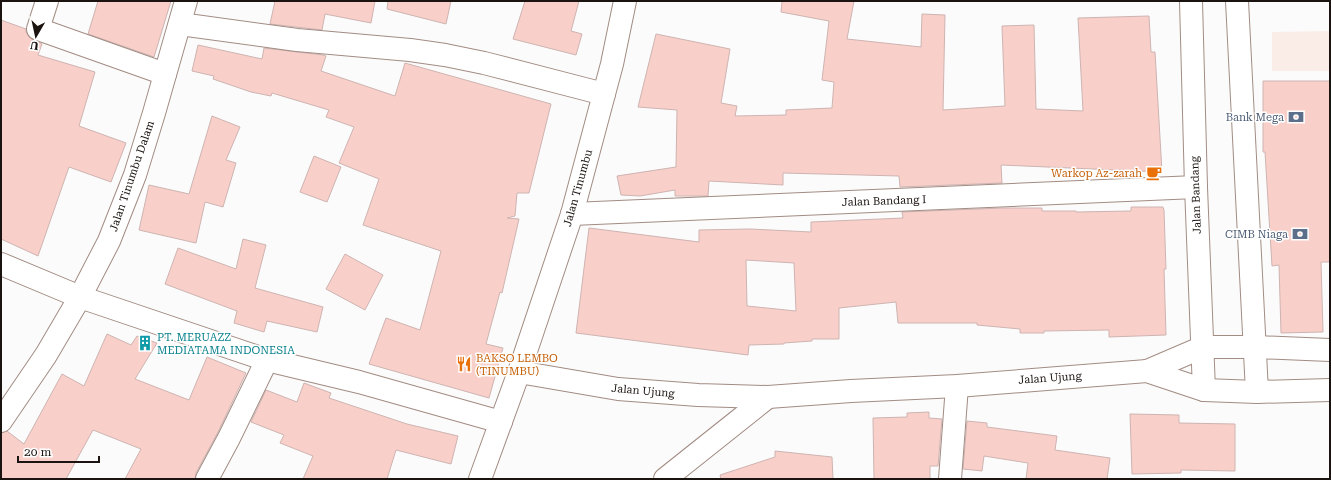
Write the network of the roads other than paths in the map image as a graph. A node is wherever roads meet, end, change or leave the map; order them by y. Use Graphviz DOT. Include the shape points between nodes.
graph roads {
  1 [pos="47,1"];
  2 [pos="186,1"];
  3 [pos="625,1"];
  4 [pos="1191,1"];
  5 [pos="1237,1"];
  6 [pos="180,24"];
  7 [pos="165,74"];
  8 [pos="604,94"];
  9 [pos="1196,187"];
  10 [pos="572,214"];
  11 [pos="1,264"];
  12 [pos="80,297"];
  13 [pos="1202,347"];
  14 [pos="1256,347"];
  15 [pos="1330,350"];
  16 [pos="267,360"];
  17 [pos="1147,371"];
  18 [pos="519,372"];
  19 [pos="957,386"];
  20 [pos="1204,390"];
  21 [pos="1330,390"];
  22 [pos="1257,392"];
  23 [pos="768,397"];
  24 [pos="1,421"];
  25 [pos="501,422"];
  26 [pos="207,479"];
  27 [pos="480,479"];
  28 [pos="665,479"];
  29 [pos="950,479"];
  1 -- 7 [label="street" via="38,29"];
  2 -- 6 [label="street, Jalan Tinumbu Dalam"];
  3 -- 8 [label="street, Jalan Tinumbu"];
  4 -- 9 [label="street, Jalan Bandang"];
  5 -- 14 [label="street"];
  6 -- 7 [label="street, Jalan Tinumbu Dalam"];
  6 -- 8 [label="street" via="297,40 445,55"];
  7 -- 12 [label="street, Jalan Tinumbu Dalam" via="135,175 109,240"];
  8 -- 10 [label="street, Jalan Tinumbu"];
  9 -- 10 [label="street, Jalan Bandang I"];
  9 -- 13 [label="street, Jalan Bandang"];
  10 -- 18 [label="street, Jalan Tinumbu"];
  11 -- 12 [label="street"];
  12 -- 16 [label="street"];
  12 -- 24 [label="street, Jalan Tinumbu Dalam" via="46,355"];
  13 -- 14 [label="street"];
  13 -- 17 [label="street"];
  13 -- 20 [label="street, Jalan Bandang"];
  14 -- 15 [label="street"];
  14 -- 22 [label="street"];
  16 -- 25 [label="street" via="359,382"];
  16 -- 26 [label="street"];
  17 -- 19 [label="street, Jalan Ujung"];
  17 -- 20 [label="street, Jalan Ujung"];
  18 -- 23 [label="street, Jalan Ujung" via="618,389"];
  18 -- 25 [label="street, Jalan Tinumbu"];
  19 -- 23 [label="street, Jalan Ujung"];
  19 -- 29 [label="street"];
  20 -- 22 [label="street, Jalan Ujung"];
  21 -- 22 [label="street, Jalan Ujung"];
  23 -- 28 [label="street"];
  25 -- 27 [label="street, Jalan Tinumbu"];
}
